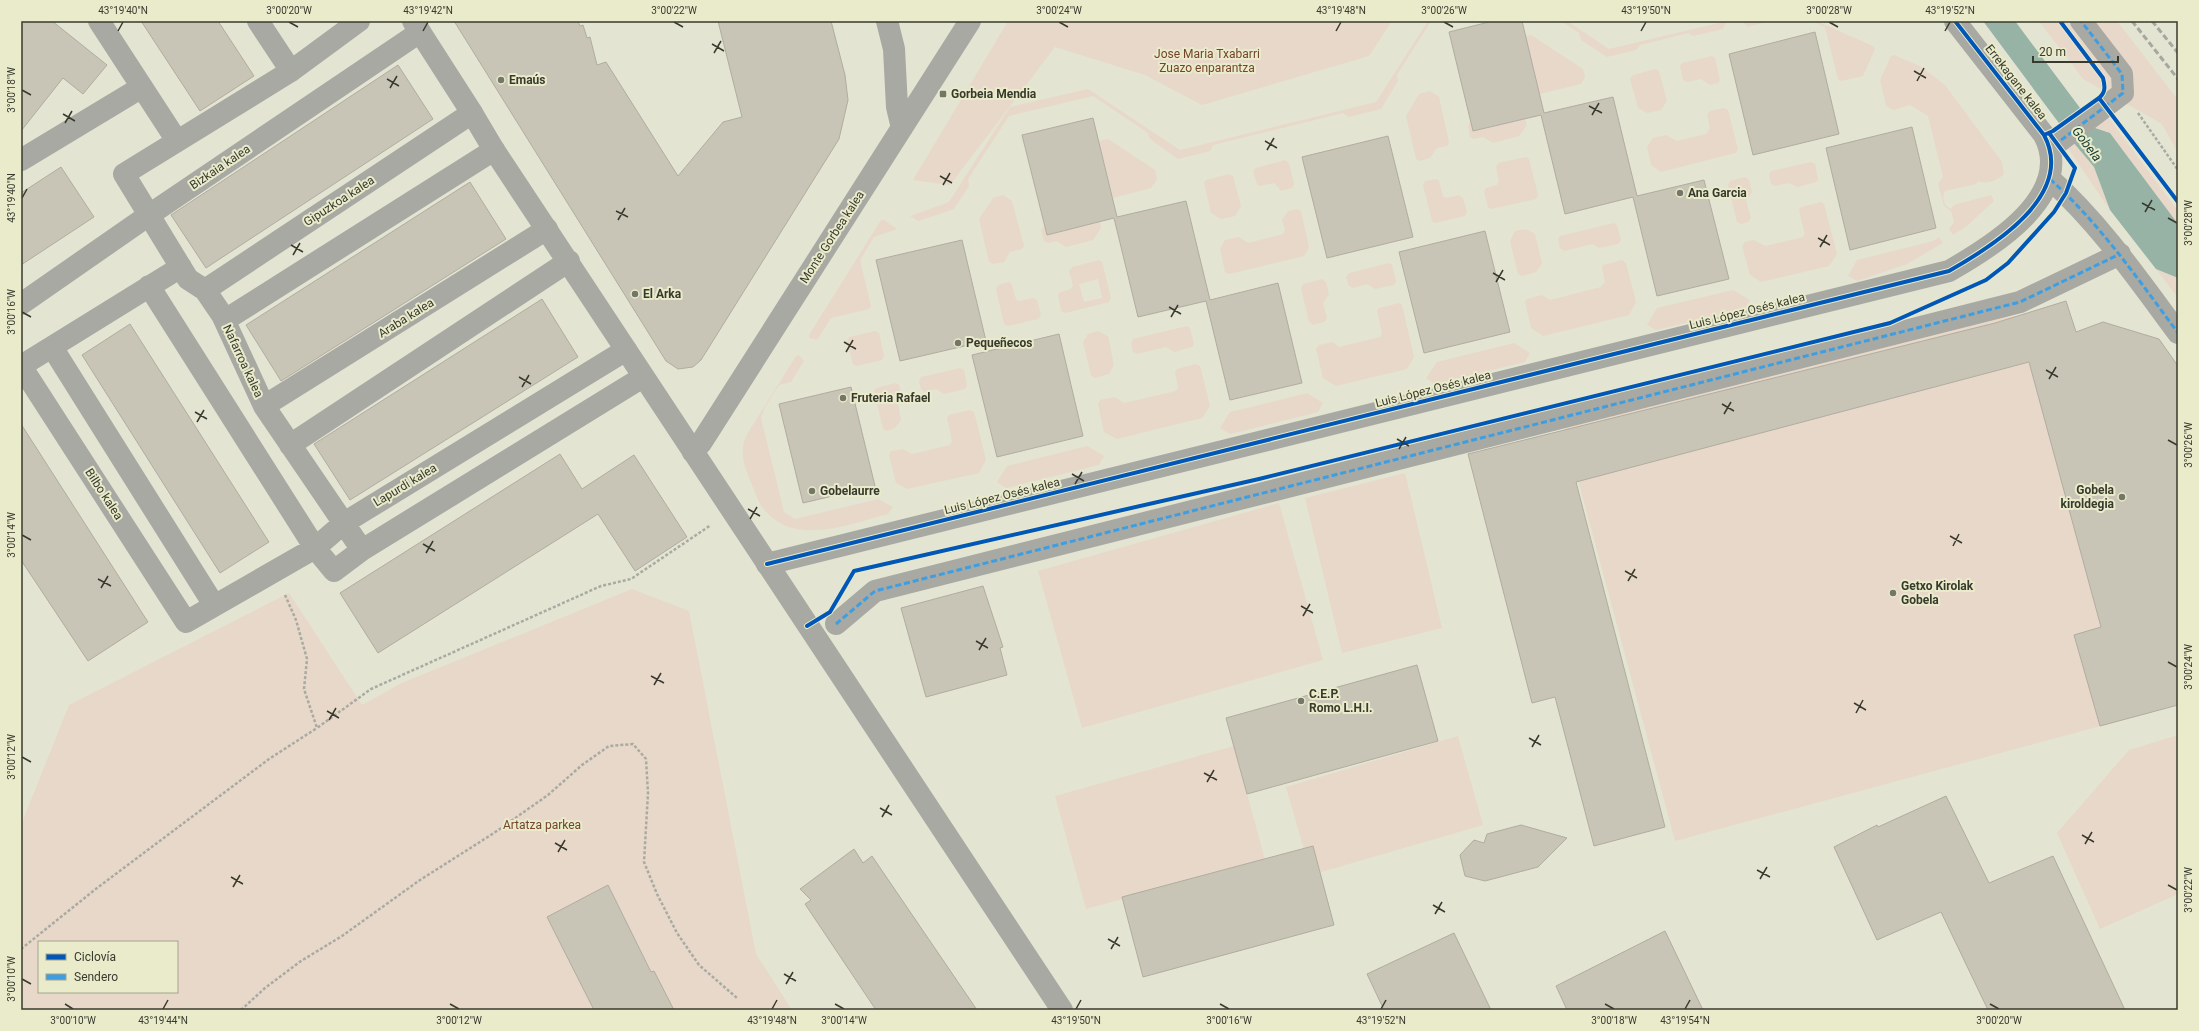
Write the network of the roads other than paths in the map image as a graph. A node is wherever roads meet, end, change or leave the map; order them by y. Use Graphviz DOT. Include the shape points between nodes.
graph roads {
  1 [pos="99,21"];
  2 [pos="258,21"];
  3 [pos="359,21"];
  4 [pos="887,21"];
  5 [pos="970,21"];
  6 [pos="1955,21"];
  7 [pos="2081,21"];
  8 [pos="416,26"];
  9 [pos="291,71"];
  10 [pos="142,87"];
  11 [pos="472,113"];
  12 [pos="902,128"];
  13 [pos="177,141"];
  14 [pos="494,150"];
  15 [pos="2053,156"];
  16 [pos="21,160"];
  17 [pos="149,215"];
  18 [pos="547,229"];
  19 [pos="2120,254"];
  20 [pos="569,261"];
  21 [pos="181,267"];
  22 [pos="148,286"];
  23 [pos="205,290"];
  24 [pos="21,304"];
  25 [pos="225,320"];
  26 [pos="2178,334"];
  27 [pos="52,347"];
  28 [pos="626,350"];
  29 [pos="21,366"];
  30 [pos="643,377"];
  31 [pos="264,406"];
  32 [pos="290,445"];
  33 [pos="693,452"];
  34 [pos="344,523"];
  35 [pos="315,548"];
  36 [pos="362,550"];
  37 [pos="767,564"];
  38 [pos="214,604"];
  39 [pos="186,622"];
  40 [pos="836,624"];
  41 [pos="1062,1010"];
  1 -- 10 [label="street"];
  2 -- 9 [label="street"];
  3 -- 9 [label="street"];
  4 -- 12 [label="street" via="894,49 896,107"];
  5 -- 12 [label="street, Monte Gorbea kalea"];
  6 -- 15 [label="street, Errekagane kalea" via="2044,135"];
  7 -- 15 [label="street" via="2122,74 2123,93"];
  8 -- 11 [label="street"];
  8 -- 17 [label="street, Bizkaia kalea"];
  9 -- 13 [label="street"];
  10 -- 13 [label="street"];
  10 -- 16 [label="street"];
  11 -- 14 [label="street"];
  11 -- 23 [label="street, Gipuzkoa kalea"];
  12 -- 33 [label="street, Monte Gorbea kalea"];
  13 -- 17 [label="street, Nafarroa kalea" via="124,174"];
  14 -- 18 [label="street"];
  14 -- 25 [label="street"];
  15 -- 19 [label="street, Errekagane kalea" via="2066,193"];
  15 -- 37 [label="street, Luis López Osés kalea" via="2034,208 1987,249 1949,271"];
  17 -- 21 [label="street, Nafarroa kalea"];
  17 -- 24 [label="street, Bizkaia kalea"];
  18 -- 20 [label="street"];
  18 -- 31 [label="street, Araba kalea"];
  19 -- 26 [label="street, Errekagane kalea"];
  19 -- 40 [label="street" via="2020,302 875,591"];
  20 -- 28 [label="street"];
  20 -- 32 [label="street"];
  21 -- 22 [label="street"];
  21 -- 23 [label="street, Nafarroa kalea" via="188,279"];
  22 -- 27 [label="street"];
  22 -- 35 [label="street"];
  23 -- 25 [label="street, Nafarroa kalea"];
  25 -- 31 [label="street, Nafarroa kalea"];
  27 -- 29 [label="street"];
  27 -- 38 [label="street"];
  28 -- 30 [label="street"];
  28 -- 34 [label="street, Lapurdi kalea"];
  29 -- 39 [label="street, Bilbo kalea"];
  30 -- 33 [label="street"];
  30 -- 36 [label="street"];
  31 -- 32 [label="street, Nafarroa kalea"];
  32 -- 34 [label="street, Nafarroa kalea"];
  33 -- 37 [label="street"];
  34 -- 35 [label="street, Lapurdi kalea"];
  34 -- 36 [label="street, Nafarroa kalea"];
  35 -- 36 [label="street" via="334,571"];
  35 -- 38 [label="street, Lapurdi kalea"];
  37 -- 41 [label="street"];
  38 -- 39 [label="street, Lapurdi kalea"];
}
